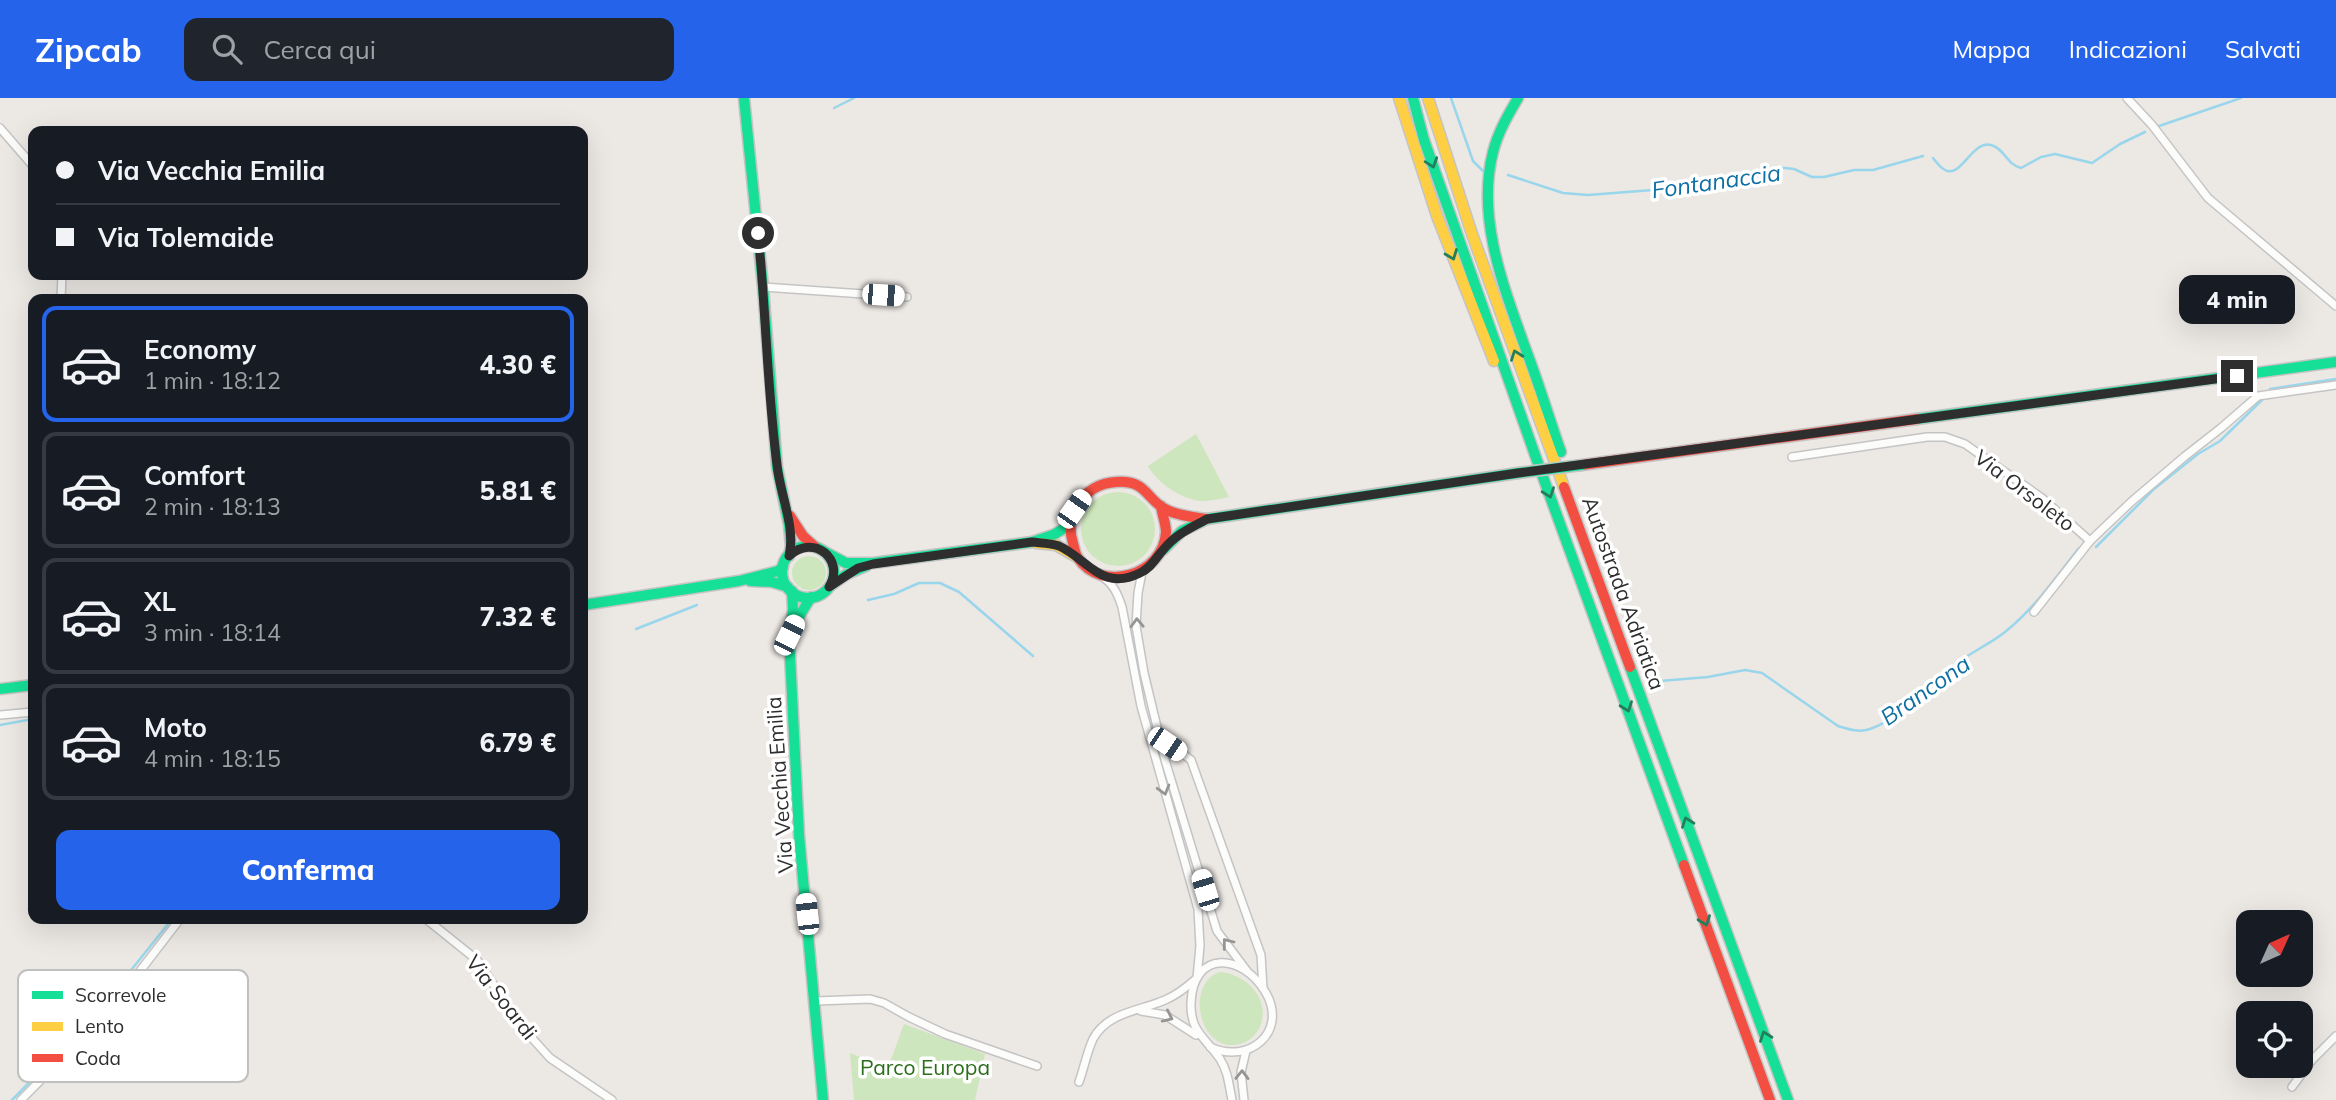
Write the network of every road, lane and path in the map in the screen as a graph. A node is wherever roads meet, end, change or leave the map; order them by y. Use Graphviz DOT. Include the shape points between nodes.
graph roads {
  1 [pos="744,98"];
  2 [pos="1399,98"];
  3 [pos="1413,98"];
  4 [pos="1428,98"];
  5 [pos="1518,98"];
  6 [pos="2127,98"];
  7 [pos="0,128"];
  8 [pos="28,160"];
  9 [pos="763,287"];
  10 [pos="906,297"];
  11 [pos="2336,306"];
  12 [pos="2336,362"];
  13 [pos="2336,385"];
  14 [pos="1535,455"];
  15 [pos="1792,457"];
  16 [pos="783,503"];
  17 [pos="1161,506"];
  18 [pos="1207,519"];
  19 [pos="1070,525"];
  20 [pos="2090,541"];
  21 [pos="1032,542"];
  22 [pos="819,549"];
  23 [pos="1163,550"];
  24 [pos="789,556"];
  25 [pos="1078,557"];
  26 [pos="873,564"];
  27 [pos="783,567"];
  28 [pos="1142,572"];
  29 [pos="1596,572"];
  30 [pos="1100,575"];
  31 [pos="739,580"];
  32 [pos="829,587"];
  33 [pos="790,589"];
  34 [pos="811,597"];
  35 [pos="588,604"];
  36 [pos="2034,612"];
  37 [pos="789,635"];
  38 [pos="28,686"];
  39 [pos="0,689"];
  40 [pos="28,713"];
  41 [pos="0,716"];
  42 [pos="1159,735"];
  43 [pos="176,924"];
  44 [pos="432,924"];
  45 [pos="141,970"];
  46 [pos="1247,971"];
  47 [pos="1197,978"];
  48 [pos="1264,989"];
  49 [pos="816,1001"];
  50 [pos="1130,1011"];
  51 [pos="2336,1036"];
  52 [pos="1201,1038"];
  53 [pos="1210,1047"];
  54 [pos="1246,1051"];
  55 [pos="1037,1066"];
  56 [pos="39,1082"];
  57 [pos="1079,1082"];
  58 [pos="2292,1087"];
  59 [pos="21,1100"];
  60 [pos="611,1100"];
  61 [pos="823,1100"];
  62 [pos="1232,1100"];
  63 [pos="1244,1100"];
  64 [pos="1770,1100"];
  65 [pos="1788,1100"];
  1 -- 9 [label="main road"];
  2 -- 14 [label="main road, one-way" via="1456,267"];
  3 -- 14 [label="main road, Autostrada Adriatica, one-way"];
  29 -- 4 [label="main road, Autostrada Adriatica, one-way" via="1472,234"];
  5 -- 29 [label="main road" via="1503,124 1491,164 1493,235 1509,303 1587,531"];
  6 -- 11 [label="street" via="2208,198"];
  7 -- 8 [label="street"];
  9 -- 10 [label="street"];
  9 -- 16 [label="main road"];
  12 -- 18 [label="main road, bridge"];
  13 -- 20 [label="street, Via Orsoleto" via="2258,396"];
  14 -- 64 [label="main road, Autostrada Adriatica, one-way"];
  15 -- 20 [label="street, Via Orsoleto" via="1945,437 1965,444 2042,498"];
  16 -- 22 [label="main road" via="803,536"];
  16 -- 24 [label="main road"];
  17 -- 18 [label="main road"];
  17 -- 19 [label="main road" via="1140,486 1112,482 1084,495"];
  17 -- 23 [label="main road" via="1167,536"];
  18 -- 23 [label="main road" via="1182,531"];
  19 -- 21 [label="main road"];
  19 -- 25 [label="main road"];
  20 -- 36 [label="street, Via Orsoleto"];
  21 -- 25 [label="main road" via="1056,545"];
  21 -- 26 [label="main road"];
  22 -- 24 [label="main road" via="803,547"];
  22 -- 26 [label="main road" via="846,563"];
  22 -- 32 [label="main road" via="834,566"];
  23 -- 28 [label="main road"];
  24 -- 27 [label="main road"];
  25 -- 30 [label="main road"];
  26 -- 32 [label="main road"];
  27 -- 31 [label="main road"];
  27 -- 33 [label="main road"];
  28 -- 30 [label="main road" via="1115,579"];
  42 -- 28 [label="street, one-way" via="1136,626"];
  65 -- 29 [label="main road, Autostrada Adriatica, one-way"];
  30 -- 47 [label="street, one-way" via="1110,582 1122,607 1144,719 1198,909"];
  31 -- 33 [label="main road" via="772,582"];
  31 -- 35 [label="main road"];
  32 -- 34 [label="main road"];
  33 -- 34 [label="main road"];
  33 -- 37 [label="main road, Via Vecchia Emilia"];
  34 -- 37 [label="main road"];
  37 -- 49 [label="main road, Via Vecchia Emilia" via="799,835"];
  38 -- 39 [label="main road"];
  40 -- 41 [label="street"];
  46 -- 42 [label="street, one-way" via="1217,931"];
  42 -- 48 [label="street" via="1191,760 1261,955"];
  43 -- 45 [label="street"];
  44 -- 60 [label="street, Via Soardi" via="477,960 522,1027 550,1058"];
  46 -- 47 [label="street" via="1216,962"];
  46 -- 48 [label="street"];
  47 -- 50 [label="street" via="1164,1000"];
  47 -- 52 [label="street" via="1191,1003"];
  48 -- 54 [label="street" via="1270,1000 1270,1024 1257,1045"];
  49 -- 55 [label="street" via="870,999 884,1003 945,1034"];
  49 -- 61 [label="main road, Via Vecchia Emilia"];
  50 -- 52 [label="street, one-way" via="1166,1014"];
  50 -- 57 [label="street" via="1116,1017 1094,1038"];
  51 -- 58 [label="street"];
  52 -- 53 [label="street"];
  53 -- 54 [label="street" via="1221,1052"];
  53 -- 62 [label="street" via="1226,1072"];
  63 -- 54 [label="street, one-way" via="1241,1072"];
  56 -- 59 [label="street"];
}
